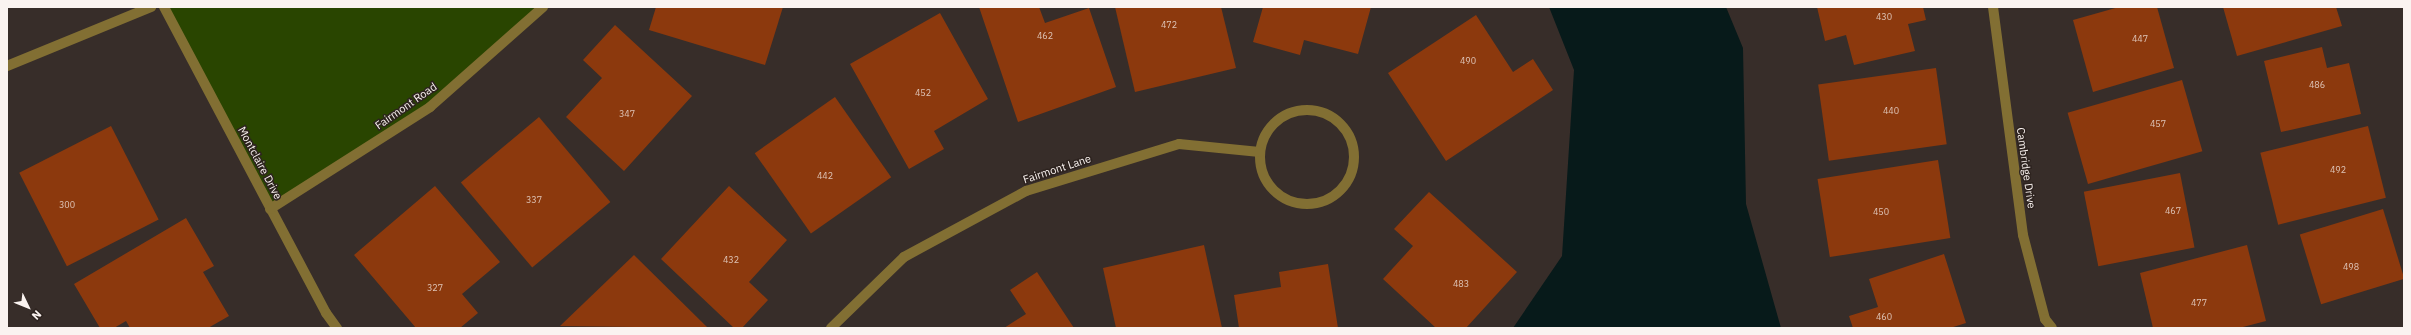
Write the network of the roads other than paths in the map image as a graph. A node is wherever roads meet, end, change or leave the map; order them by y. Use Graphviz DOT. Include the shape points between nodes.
graph roads {
  1 [pos="151,7"];
  2 [pos="164,7"];
  3 [pos="543,7"];
  4 [pos="1993,7"];
  5 [pos="7,66"];
  6 [pos="1260,152"];
  7 [pos="270,209"];
  8 [pos="337,328"];
  9 [pos="831,328"];
  10 [pos="2052,328"];
  1 -- 5 [label="street"];
  2 -- 7 [label="street, Montclaire Drive"];
  3 -- 7 [label="street, Fairmont Road" via="430,107"];
  4 -- 10 [label="street, Cambridge Drive" via="2023,235 2045,319"];
  6 -- 6 [label="street" via="1260,167 1275,192 1302,204 1330,198 1342,188 1354,161 1353,144 1346,130 1334,118 1320,111 1287,114 1270,128"];
  6 -- 9 [label="street, Fairmont Lane" via="1178,144 1026,191 904,257"];
  7 -- 8 [label="street, Montclaire Drive"];
}
